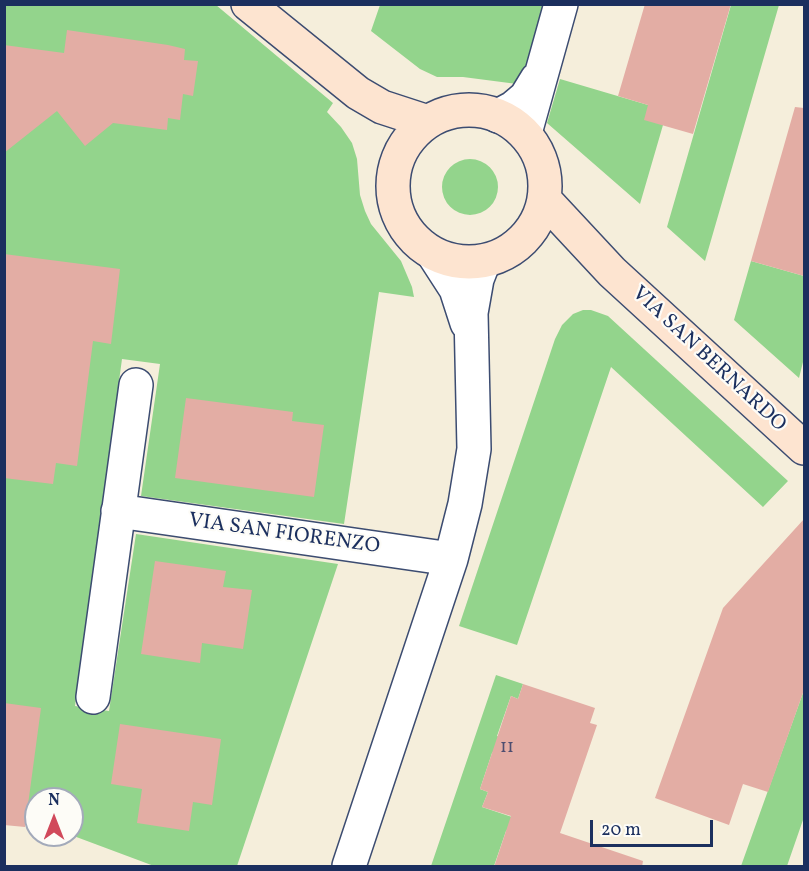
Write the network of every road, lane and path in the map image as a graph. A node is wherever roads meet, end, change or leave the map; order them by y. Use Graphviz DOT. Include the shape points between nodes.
graph roads {
  1 [pos="248,4"];
  2 [pos="561,4"];
  3 [pos="358,93"];
  4 [pos="428,122"];
  5 [pos="512,124"];
  6 [pos="396,163"];
  7 [pos="544,199"];
  8 [pos="523,240"];
  9 [pos="434,255"];
  10 [pos="484,261"];
  11 [pos="612,272"];
  12 [pos="470,336"];
  13 [pos="136,385"];
  14 [pos="804,448"];
  15 [pos="118,511"];
  16 [pos="451,559"];
  17 [pos="93,697"];
  18 [pos="350,867"];
  1 -- 3 [label="street"];
  2 -- 5 [label="street" via="540,75"];
  3 -- 4 [label="street" via="382,107"];
  3 -- 6 [label="street"];
  4 -- 5 [label="street" via="451,112 475,110"];
  4 -- 6 [label="street" via="403,147"];
  5 -- 7 [label="street" via="535,148 542,164"];
  6 -- 9 [label="street" via="392,190 398,216 413,238"];
  7 -- 8 [label="street" via="540,214"];
  7 -- 11 [label="street, VIA SAN BERNARDO"];
  8 -- 10 [label="street" via="511,250"];
  8 -- 11 [label="street, VIA SAN BERNARDO" via="566,247"];
  9 -- 10 [label="street" via="467,263"];
  9 -- 12 [label="street" via="456,289"];
  10 -- 12 [label="street" via="473,296"];
  11 -- 14 [label="street, VIA SAN BERNARDO"];
  12 -- 16 [label="street" via="474,449"];
  13 -- 15 [label="street"];
  15 -- 16 [label="street, VIA SAN FIORENZO"];
  15 -- 17 [label="street"];
  16 -- 18 [label="street"];
}
